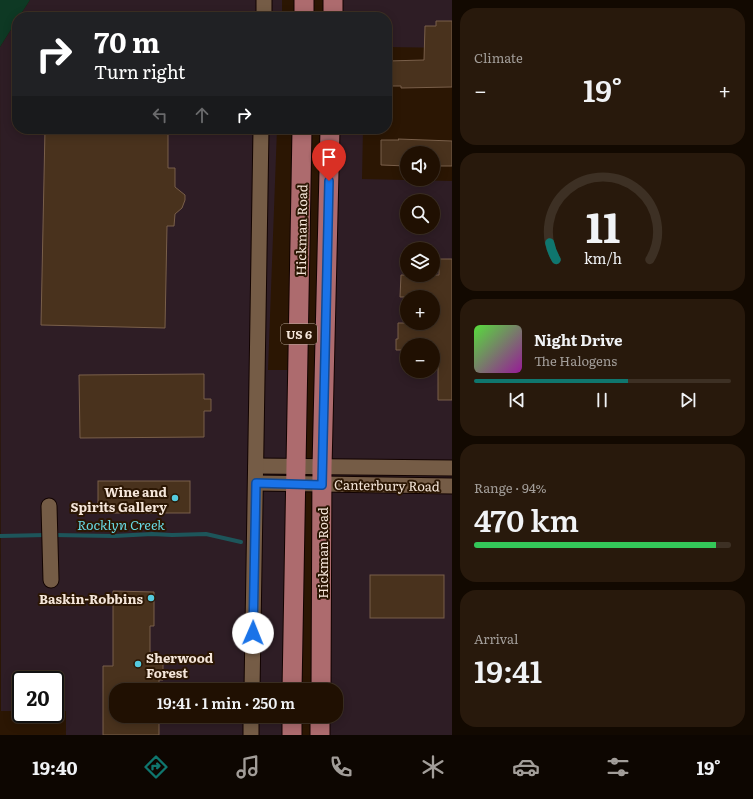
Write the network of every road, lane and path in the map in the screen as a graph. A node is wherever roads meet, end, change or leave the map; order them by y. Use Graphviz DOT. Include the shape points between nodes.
graph roads {
  1 [pos="264,0"];
  2 [pos="304,0"];
  3 [pos="333,0"];
  4 [pos="264,12"];
  5 [pos="304,12"];
  6 [pos="333,12"];
  7 [pos="261,134"];
  8 [pos="302,134"];
  9 [pos="330,134"];
  10 [pos="256,466"];
  11 [pos="452,468"];
  12 [pos="296,475"];
  13 [pos="322,476"];
  14 [pos="256,483"];
  15 [pos="452,486"];
  16 [pos="50,513"];
  17 [pos="51,580"];
  18 [pos="252,683"];
  19 [pos="292,683"];
  20 [pos="321,683"];
  21 [pos="251,723"];
  22 [pos="292,723"];
  23 [pos="320,723"];
  24 [pos="250,735"];
  25 [pos="292,735"];
  26 [pos="320,735"];
  1 -- 4 [label="lane"];
  2 -- 5 [label="main road"];
  3 -- 6 [label="main road"];
  7 -- 10 [label="lane"];
  8 -- 12 [label="main road, Hickman Road / US 6"];
  9 -- 13 [label="main road, Hickman Road / US 6"];
  10 -- 12 [label="lane"];
  10 -- 14 [label="lane"];
  11 -- 13 [label="lane, Canterbury Road"];
  12 -- 13 [label="lane"];
  12 -- 14 [label="lane"];
  12 -- 19 [label="main road, Hickman Road / US 6"];
  13 -- 15 [label="lane, Canterbury Road"];
  13 -- 20 [label="main road, Hickman Road / US 6"];
  14 -- 18 [label="lane"];
  16 -- 17 [label="lane"];
  21 -- 24 [label="lane"];
  22 -- 25 [label="main road"];
  23 -- 26 [label="main road"];
}
